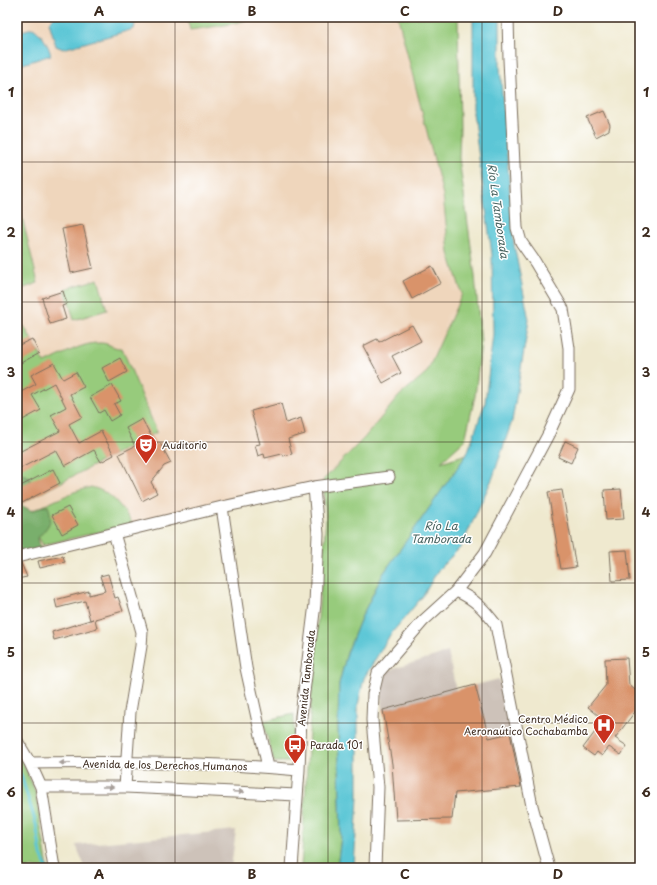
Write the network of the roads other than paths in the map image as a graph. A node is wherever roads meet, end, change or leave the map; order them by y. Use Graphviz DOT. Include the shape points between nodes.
graph roads {
  1 [pos="508,17"];
  2 [pos="389,477"];
  3 [pos="314,487"];
  4 [pos="222,507"];
  5 [pos="114,533"];
  6 [pos="17,557"];
  7 [pos="456,591"];
  8 [pos="17,742"];
  9 [pos="126,762"];
  10 [pos="30,763"];
  11 [pos="268,767"];
  12 [pos="299,770"];
  13 [pos="41,787"];
  14 [pos="125,787"];
  15 [pos="297,795"];
  16 [pos="548,867"];
  17 [pos="54,868"];
  18 [pos="292,868"];
  19 [pos="375,868"];
  1 -- 7 [label="street" via="517,228 520,242 563,309 569,348 569,389 549,433 485,553"];
  2 -- 3 [label="street"];
  3 -- 4 [label="street"];
  3 -- 12 [label="street, Avenida Tamborada" via="318,534 315,604 301,716"];
  4 -- 5 [label="street"];
  4 -- 11 [label="street" via="246,668"];
  5 -- 6 [label="street"];
  5 -- 9 [label="street" via="142,632 130,712"];
  7 -- 16 [label="street" via="474,600 496,625 532,806"];
  7 -- 19 [label="street" via="423,621 378,673 373,694 372,720 378,787"];
  8 -- 10 [label="street"];
  9 -- 10 [label="street, Avenida de los Derechos Humanos, one-way"];
  9 -- 11 [label="street, Avenida de los Derechos Humanos"];
  9 -- 14 [label="street"];
  10 -- 13 [label="street"];
  11 -- 12 [label="street, Avenida de los Derechos Humanos"];
  12 -- 15 [label="street, Avenida Tamborada"];
  13 -- 14 [label="street, one-way"];
  13 -- 17 [label="street"];
  14 -- 15 [label="street, one-way"];
  15 -- 18 [label="street, Avenida Tamborada"];
}
